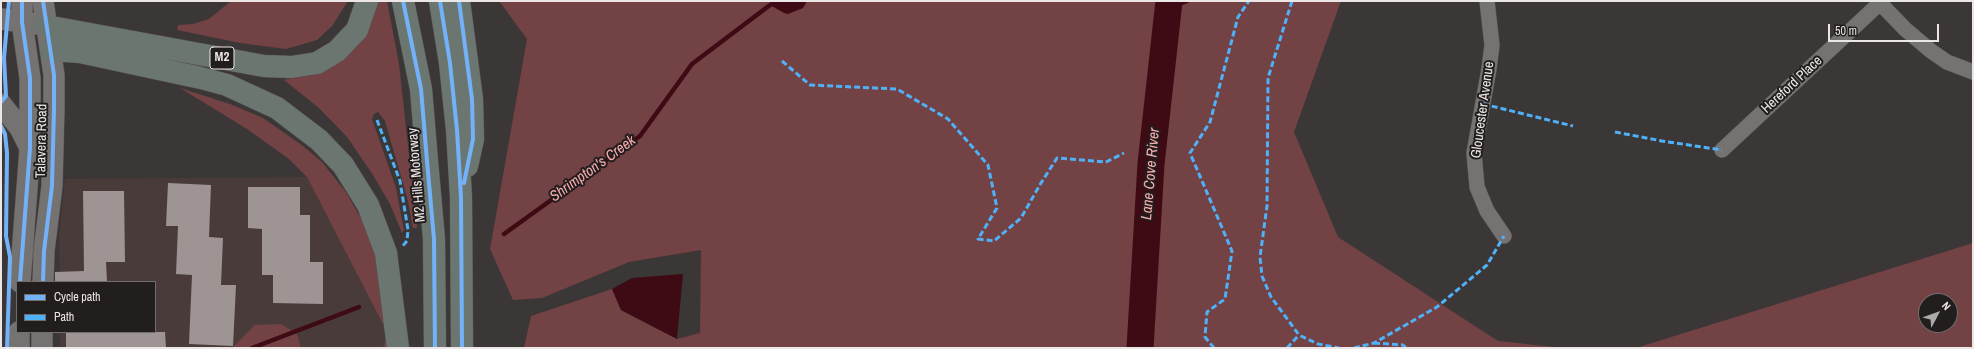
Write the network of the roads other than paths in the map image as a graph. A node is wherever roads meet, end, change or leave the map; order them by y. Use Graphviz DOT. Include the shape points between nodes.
graph roads {
  1 [pos="22,1"];
  2 [pos="43,1"];
  3 [pos="367,1"];
  4 [pos="403,1"];
  5 [pos="440,1"];
  6 [pos="459,1"];
  7 [pos="1487,1"];
  8 [pos="1879,2"];
  9 [pos="1,19"];
  10 [pos="22,22"];
  11 [pos="46,26"];
  12 [pos="26,50"];
  13 [pos="51,50"];
  14 [pos="1973,72"];
  15 [pos="1,104"];
  16 [pos="30,148"];
  17 [pos="1722,150"];
  18 [pos="461,197"];
  19 [pos="1504,236"];
  20 [pos="20,281"];
  21 [pos="43,281"];
  22 [pos="19,333"];
  23 [pos="42,333"];
  24 [pos="19,348"];
  25 [pos="42,348"];
  26 [pos="398,348"];
  27 [pos="435,348"];
  28 [pos="462,348"];
  1 -- 10 [label="main road, Talavera Road"];
  2 -- 11 [label="main road, Talavera Road"];
  3 -- 11 [label="highway, M2" via="357,30 337,51 316,63 291,67 264,66"];
  4 -- 27 [label="highway, M2 Hills Motorway" via="421,90 434,239"];
  5 -- 18 [label="highway" via="450,64"];
  6 -- 18 [label="highway" via="472,99 473,139"];
  7 -- 19 [label="street, Gloucester Avenue" via="1492,45 1474,153 1477,187"];
  8 -- 14 [label="street" via="1931,51 1947,62"];
  8 -- 17 [label="street, Hereford Place"];
  9 -- 10 [label="main road"];
  10 -- 11 [label="main road"];
  10 -- 12 [label="main road, Talavera Road"];
  11 -- 13 [label="main road, Talavera Road"];
  12 -- 13 [label="main road"];
  12 -- 16 [label="main road, Talavera Road" via="30,78"];
  13 -- 21 [label="main road, Talavera Road" via="54,88 53,179"];
  13 -- 26 [label="highway" via="80,52 227,85 278,108 319,140 343,165 368,205 386,253"];
  15 -- 16 [label="main road" via="20,128"];
  16 -- 20 [label="main road, Talavera Road"];
  18 -- 28 [label="highway"];
  22 -- 24 [label="main road"];
  23 -- 25 [label="main road"];
}
